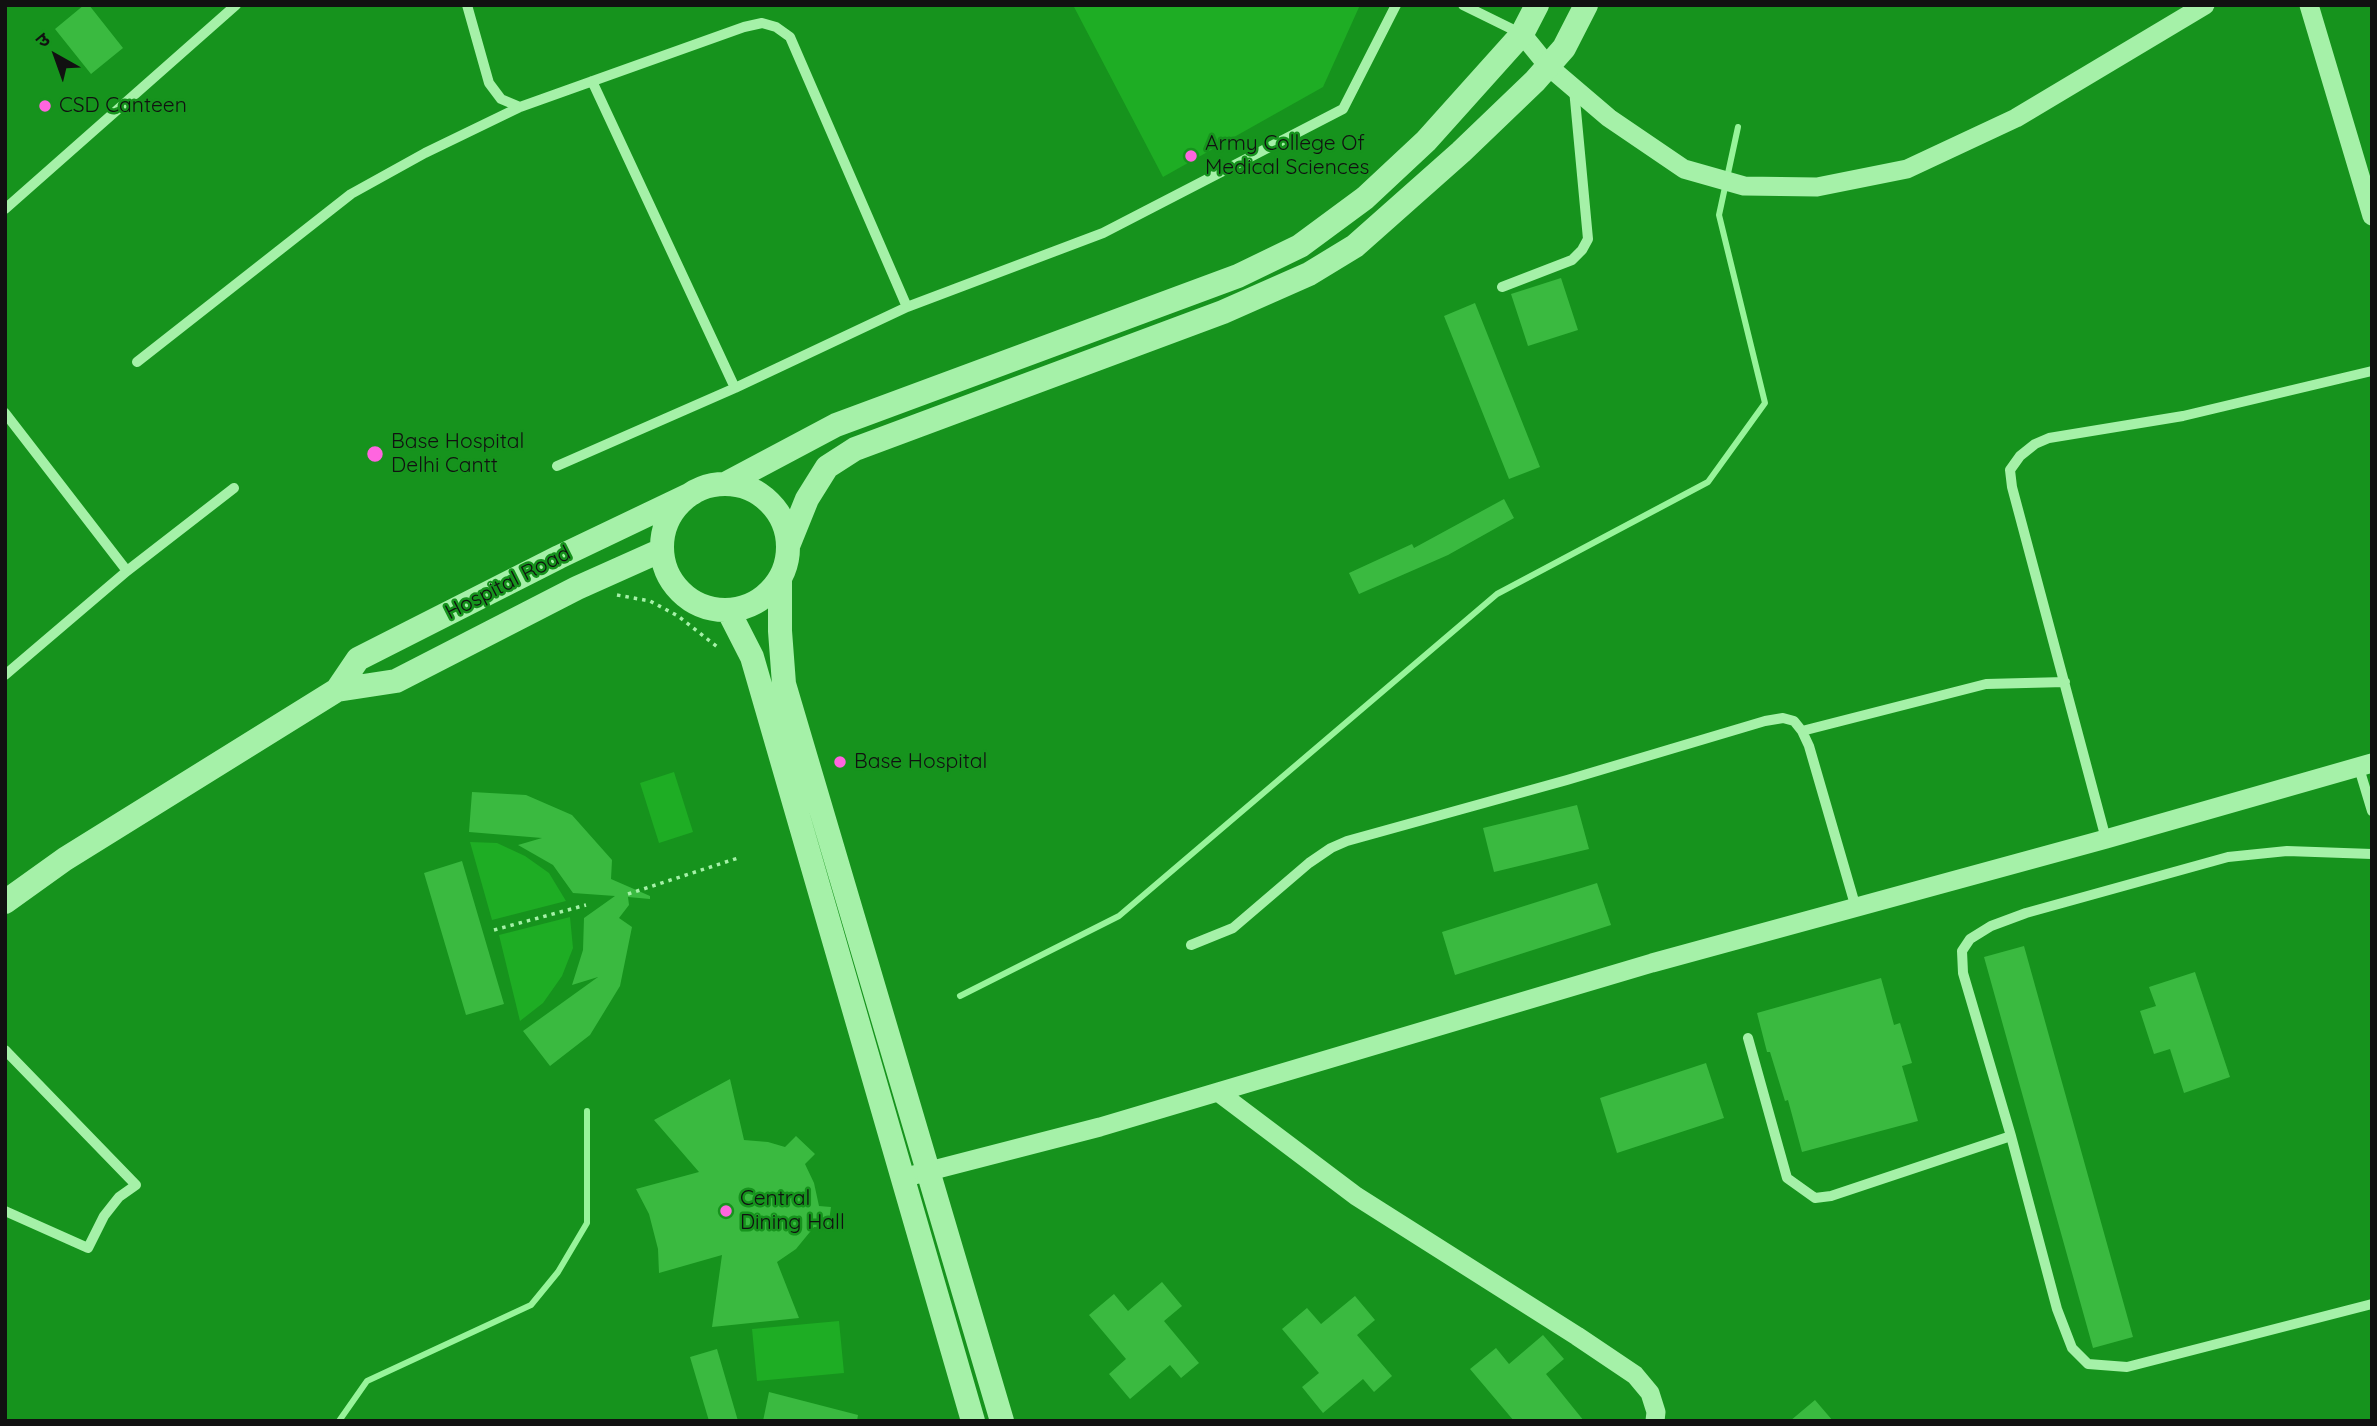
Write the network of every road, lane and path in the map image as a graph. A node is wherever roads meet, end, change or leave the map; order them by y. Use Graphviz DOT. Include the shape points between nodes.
graph roads {
  1 [pos="236,5"];
  2 [pos="467,5"];
  3 [pos="1396,5"];
  4 [pos="1463,5"];
  5 [pos="1537,5"];
  6 [pos="1586,5"];
  7 [pos="2205,5"];
  8 [pos="2309,5"];
  9 [pos="1522,34"];
  10 [pos="1548,66"];
  11 [pos="592,81"];
  12 [pos="1574,88"];
  13 [pos="520,107"];
  14 [pos="5,209"];
  15 [pos="2372,216"];
  16 [pos="1502,287"];
  17 [pos="907,307"];
  18 [pos="138,362"];
  19 [pos="2372,371"];
  20 [pos="735,388"];
  21 [pos="5,413"];
  22 [pos="557,466"];
  23 [pos="724,484"];
  24 [pos="234,488"];
  25 [pos="693,493"];
  26 [pos="788,546"];
  27 [pos="662,550"];
  28 [pos="127,571"];
  29 [pos="780,578"];
  30 [pos="728,610"];
  31 [pos="5,675"];
  32 [pos="2065,682"];
  33 [pos="337,690"];
  34 [pos="1802,731"];
  35 [pos="2365,766"];
  36 [pos="2372,811"];
  37 [pos="2106,839"];
  38 [pos="2372,854"];
  39 [pos="738,858"];
  40 [pos="628,894"];
  41 [pos="5,902"];
  42 [pos="586,905"];
  43 [pos="1856,908"];
  44 [pos="494,930"];
  45 [pos="1191,945"];
  46 [pos="1748,1038"];
  47 [pos="5,1050"];
  48 [pos="1218,1092"];
  49 [pos="2011,1136"];
  50 [pos="929,1171"];
  51 [pos="902,1178"];
  52 [pos="5,1211"];
  53 [pos="2372,1304"];
  54 [pos="973,1421"];
  55 [pos="1002,1421"];
  56 [pos="1655,1421"];
  1 -- 14 [label="lane"];
  2 -- 13 [label="lane" via="489,83 501,99"];
  3 -- 17 [label="lane" via="1343,109 1103,233"];
  4 -- 9 [label="lane"];
  5 -- 9 [label="street"];
  6 -- 10 [label="street" via="1564,48"];
  7 -- 12 [label="street" via="2016,118 1907,169 1817,187 1744,186 1684,169"];
  8 -- 15 [label="street"];
  9 -- 10 [label="street"];
  9 -- 23 [label="street" via="1426,141 1365,198 1300,246 1238,276 836,425"];
  10 -- 12 [label="street"];
  10 -- 26 [label="street" via="1461,152 1355,246 1309,274 1223,312 855,449 827,467 807,499"];
  11 -- 13 [label="lane"];
  11 -- 17 [label="lane" via="744,27 762,23 790,37"];
  11 -- 20 [label="lane"];
  12 -- 16 [label="lane" via="1588,239 1572,260"];
  13 -- 18 [label="lane" via="351,194"];
  17 -- 20 [label="lane"];
  19 -- 32 [label="lane" via="2183,416 2049,438 2020,456 2010,470 2012,487"];
  20 -- 22 [label="lane"];
  21 -- 28 [label="lane"];
  23 -- 25 [label="street"];
  23 -- 26 [label="street" via="748,489 769,502 782,522"];
  24 -- 28 [label="lane"];
  25 -- 27 [label="street" via="670,516"];
  25 -- 33 [label="street, Hospital Road" via="358,659"];
  26 -- 29 [label="street"];
  27 -- 30 [label="street" via="669,575 684,596 697,604"];
  27 -- 33 [label="street, Hospital Road" via="396,681"];
  28 -- 31 [label="lane"];
  29 -- 30 [label="street" via="758,600"];
  29 -- 50 [label="street" via="783,684"];
  30 -- 51 [label="street" via="752,657"];
  32 -- 34 [label="lane" via="1986,684"];
  32 -- 37 [label="lane"];
  33 -- 41 [label="street, Hospital Road" via="65,859"];
  34 -- 43 [label="lane"];
  34 -- 45 [label="lane" via="1794,721 1783,718 1765,721 1347,841 1308,863 1233,928"];
  35 -- 36 [label="lane"];
  35 -- 37 [label="street"];
  37 -- 43 [label="street"];
  38 -- 49 [label="lane" via="2287,851 2228,857 2026,913 1970,939 1962,951 1963,973"];
  39 -- 40 [label="path"];
  42 -- 44 [label="path"];
  43 -- 48 [label="street" via="1652,963"];
  46 -- 49 [label="lane" via="1787,1178 1815,1198"];
  47 -- 52 [label="lane" via="136,1185 104,1216 88,1248"];
  48 -- 50 [label="street"];
  48 -- 56 [label="street" via="1356,1196 1635,1375 1650,1393"];
  49 -- 53 [label="lane" via="2057,1309 2072,1348 2088,1364 2127,1367"];
  50 -- 51 [label="street"];
  50 -- 55 [label="street"];
  51 -- 54 [label="street"];
}
